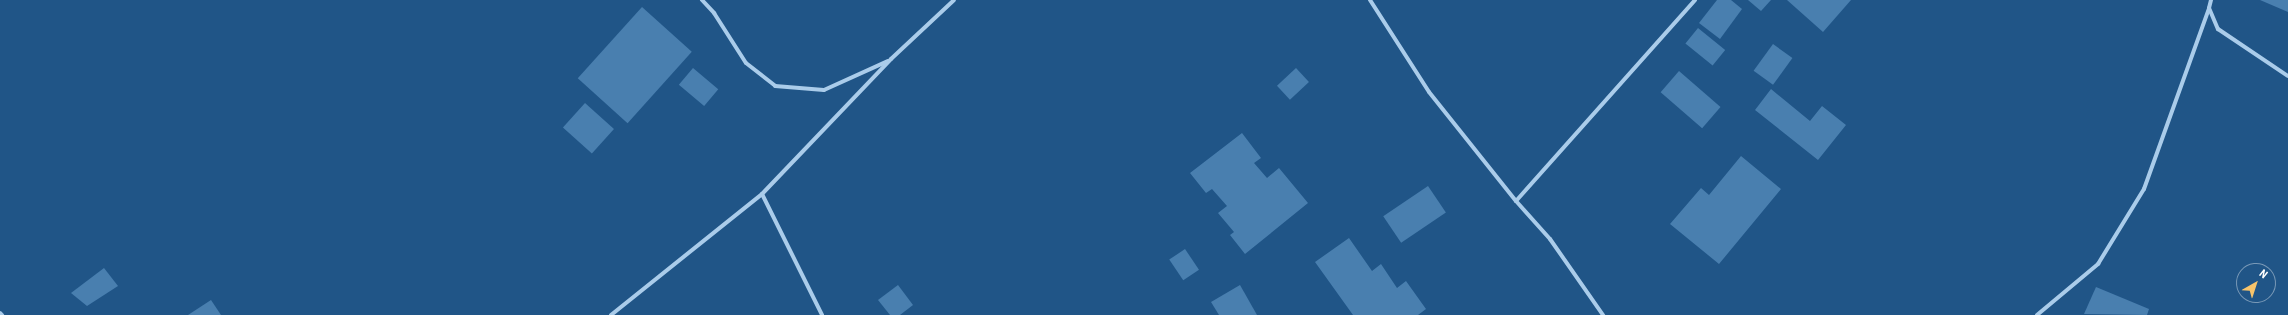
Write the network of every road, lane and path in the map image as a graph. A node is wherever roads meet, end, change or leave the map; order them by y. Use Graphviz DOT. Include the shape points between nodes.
graph roads {
  1 [pos="702,0"];
  2 [pos="954,0"];
  3 [pos="1370,0"];
  4 [pos="1695,0"];
  5 [pos="2211,0"];
  6 [pos="2209,8"];
  7 [pos="891,59"];
  8 [pos="2288,76"];
  9 [pos="762,194"];
  10 [pos="1516,201"];
  11 [pos="611,315"];
  12 [pos="822,315"];
  13 [pos="1603,315"];
  14 [pos="2036,315"];
  1 -- 7 [label="street" via="714,12 746,63 775,86 824,90"];
  2 -- 7 [label="street"];
  3 -- 10 [label="street" via="1429,92"];
  4 -- 10 [label="street"];
  5 -- 6 [label="street"];
  6 -- 8 [label="street" via="2218,29"];
  6 -- 14 [label="street" via="2144,189 2098,264"];
  7 -- 9 [label="street"];
  9 -- 11 [label="street"];
  9 -- 12 [label="street"];
  10 -- 13 [label="street" via="1550,239"];
}
